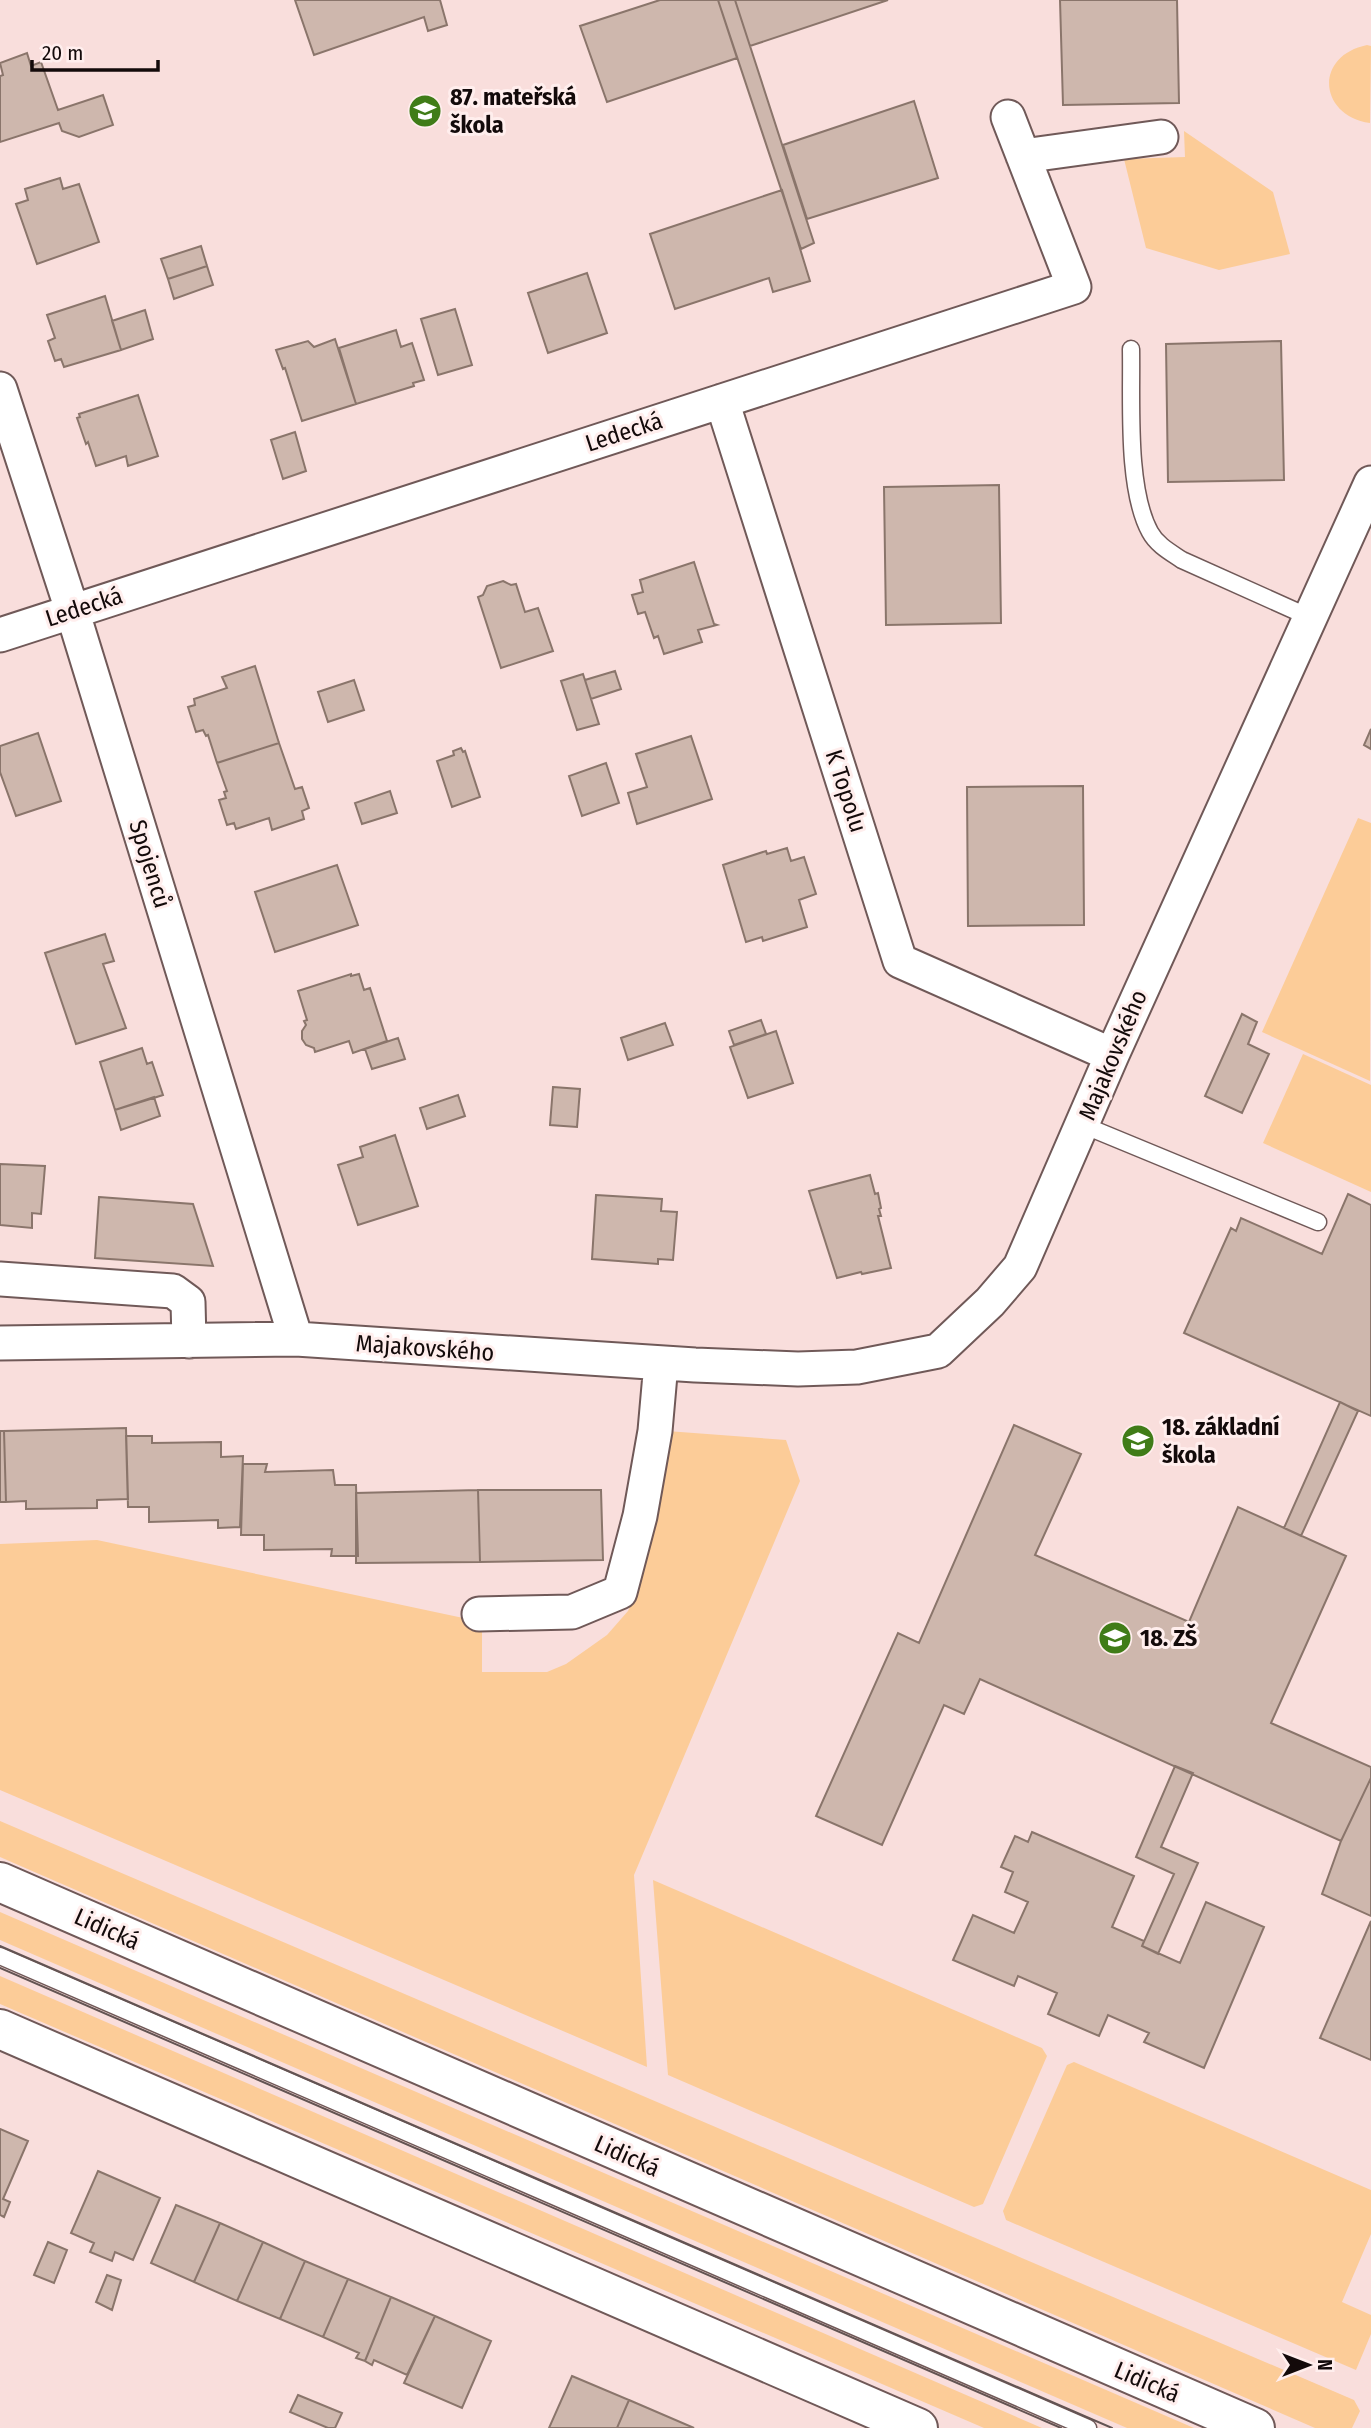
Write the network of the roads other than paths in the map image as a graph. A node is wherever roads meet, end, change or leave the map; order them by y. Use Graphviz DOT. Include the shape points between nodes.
graph roads {
  1 [pos="1008,117"];
  2 [pos="1161,137"];
  3 [pos="1023,156"];
  4 [pos="1131,349"];
  5 [pos="0,389"];
  6 [pos="722,401"];
  7 [pos="1371,483"];
  8 [pos="72,610"];
  9 [pos="1309,617"];
  10 [pos="0,635"];
  11 [pos="1112,1055"];
  12 [pos="1083,1125"];
  13 [pos="1318,1222"];
  14 [pos="0,1279"];
  15 [pos="296,1339"];
  16 [pos="189,1341"];
  17 [pos="0,1343"];
  18 [pos="661,1363"];
  19 [pos="479,1614"];
  20 [pos="0,1882"];
  21 [pos="0,1956"];
  22 [pos="0,2029"];
  23 [pos="918,2428"];
  24 [pos="1088,2428"];
  25 [pos="1255,2428"];
  1 -- 3 [label="street, Ledecká"];
  2 -- 3 [label="street"];
  3 -- 6 [label="street, Ledecká" via="1074,287"];
  4 -- 9 [label="lane" via="1134,478 1150,533 1182,560"];
  5 -- 8 [label="street, Spojenců"];
  6 -- 8 [label="street, Ledecká"];
  6 -- 11 [label="street, K Topolu" via="900,961"];
  7 -- 9 [label="street, Majakovského"];
  8 -- 10 [label="street, Ledecká"];
  8 -- 15 [label="street, Spojenců"];
  9 -- 11 [label="street, Majakovského"];
  11 -- 12 [label="street, Majakovského"];
  12 -- 13 [label="lane"];
  12 -- 18 [label="street, Majakovského" via="1020,1267 990,1303 937,1351 857,1367"];
  14 -- 16 [label="street" via="173,1291 188,1302"];
  15 -- 16 [label="street, Majakovského"];
  15 -- 18 [label="street, Majakovského"];
  16 -- 17 [label="street, Majakovského"];
  18 -- 19 [label="street" via="640,1516 620,1592 572,1612"];
  20 -- 25 [label="main road, Lidická"];
  21 -- 24 [label="lane"];
  22 -- 23 [label="main road"];
}
